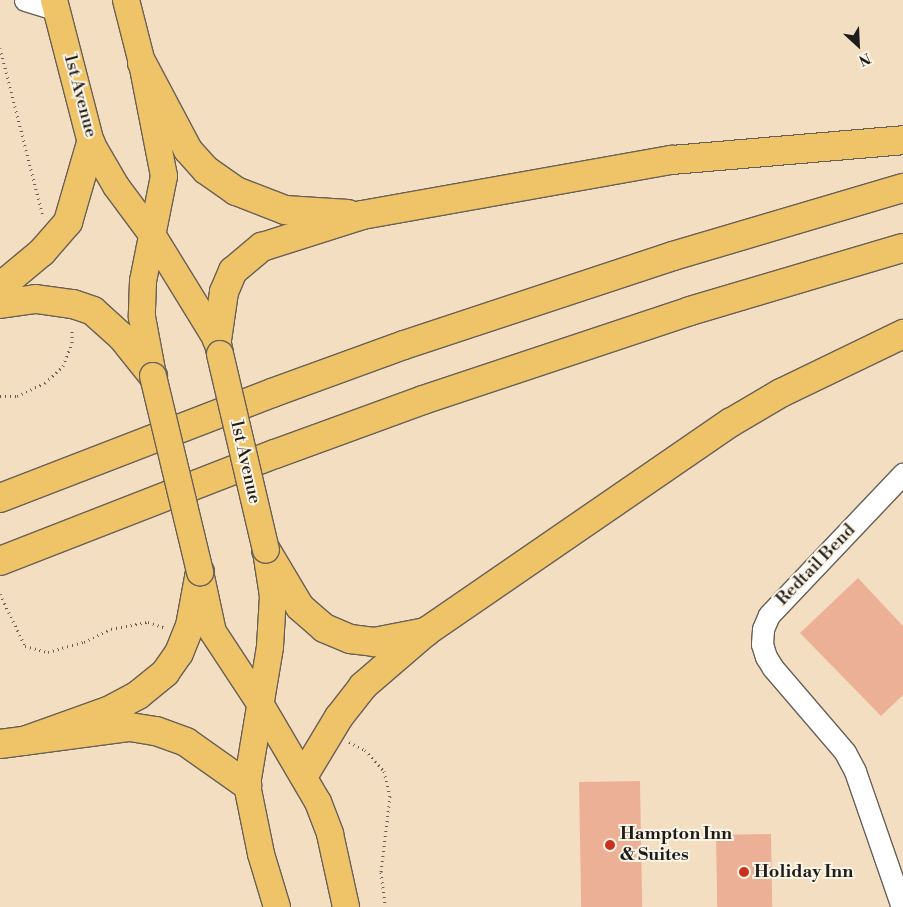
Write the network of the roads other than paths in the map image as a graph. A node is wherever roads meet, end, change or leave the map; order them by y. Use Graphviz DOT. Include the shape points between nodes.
graph roads {
  1 [pos="25,0"];
  2 [pos="126,0"];
  3 [pos="56,5"];
  4 [pos="142,63"];
  5 [pos="903,140"];
  6 [pos="91,143"];
  7 [pos="903,188"];
  8 [pos="362,215"];
  9 [pos="153,236"];
  10 [pos="903,248"];
  11 [pos="0,287"];
  12 [pos="0,304"];
  13 [pos="903,334"];
  14 [pos="219,347"];
  15 [pos="153,376"];
  16 [pos="903,474"];
  17 [pos="0,498"];
  18 [pos="266,550"];
  19 [pos="0,560"];
  20 [pos="200,572"];
  21 [pos="427,631"];
  22 [pos="261,705"];
  23 [pos="12,742"];
  24 [pos="304,775"];
  25 [pos="247,784"];
  26 [pos="277,907"];
  27 [pos="346,907"];
  28 [pos="902,907"];
  1 -- 3 [label="street"];
  2 -- 4 [label="main road"];
  3 -- 6 [label="main road, 1st Avenue"];
  4 -- 8 [label="highway" via="188,150 206,170 236,191 285,210"];
  4 -- 9 [label="main road" via="164,176"];
  5 -- 8 [label="highway" via="672,160"];
  6 -- 9 [label="main road, 1st Avenue" via="116,186"];
  6 -- 11 [label="highway" via="68,222 42,252"];
  7 -- 17 [label="highway" via="673,256 404,346"];
  8 -- 14 [label="highway" via="262,247 233,271 224,292"];
  9 -- 14 [label="main road, 1st Avenue"];
  9 -- 15 [label="main road" via="142,281 142,317"];
  10 -- 19 [label="highway" via="690,311 423,400"];
  12 -- 15 [label="highway" via="36,299 73,304 93,311 122,337"];
  13 -- 21 [label="highway" via="781,393 730,423"];
  14 -- 18 [label="main road, 1st Avenue, bridge"];
  15 -- 20 [label="main road, bridge"];
  16 -- 28 [label="street, Redtail Bend" via="769,615 763,629 762,644 773,668 844,752 855,771"];
  18 -- 21 [label="highway" via="300,607 324,628 350,639 374,642"];
  18 -- 22 [label="main road, 1st Avenue" via="273,596 270,648"];
  20 -- 22 [label="main road" via="213,632"];
  20 -- 23 [label="highway" via="190,626 179,653 165,673 138,695 108,711"];
  21 -- 24 [label="highway" via="363,686 339,717"];
  22 -- 24 [label="main road"];
  22 -- 25 [label="main road, 1st Avenue"];
  23 -- 25 [label="highway" via="130,727 156,731 186,742"];
  24 -- 27 [label="main road" via="330,834"];
  25 -- 26 [label="main road, 1st Avenue" via="261,854"];
}
